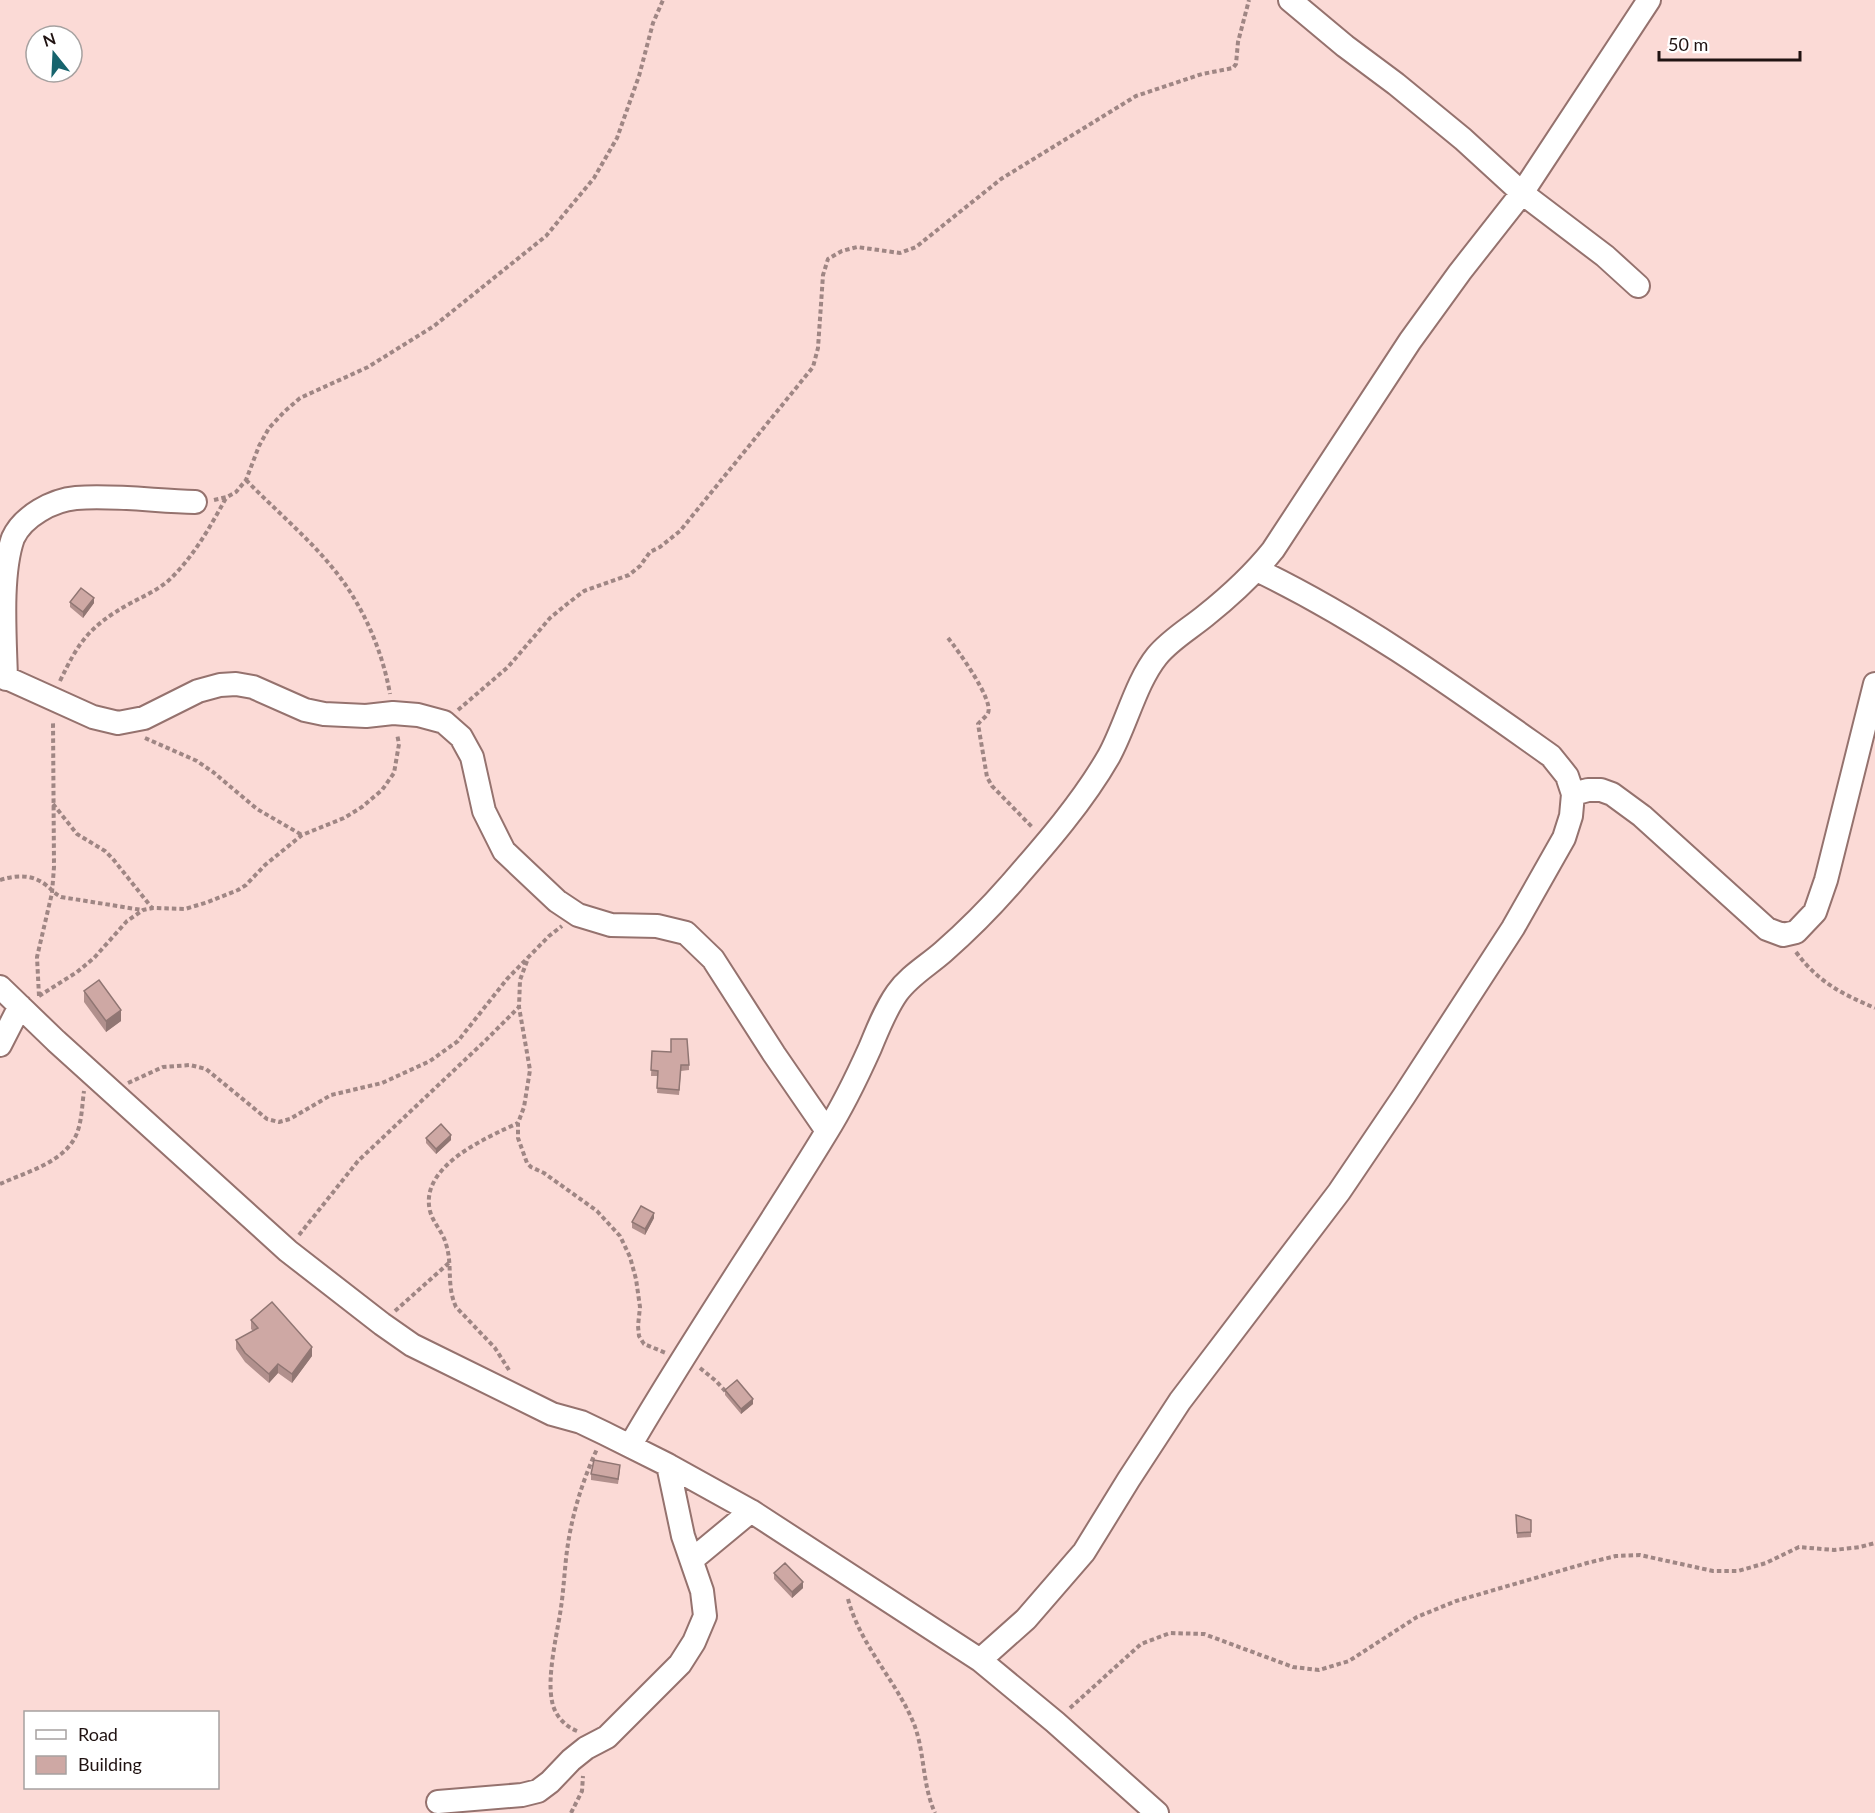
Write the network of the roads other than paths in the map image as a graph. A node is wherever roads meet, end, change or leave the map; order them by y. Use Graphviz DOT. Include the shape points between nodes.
graph roads {
  1 [pos="1290,0"];
  2 [pos="1649,0"];
  3 [pos="1522,193"];
  4 [pos="1638,286"];
  5 [pos="195,502"];
  6 [pos="1257,570"];
  7 [pos="3,677"];
  8 [pos="1875,684"];
  9 [pos="1573,794"];
  10 [pos="0,987"];
  11 [pos="34,1002"];
  12 [pos="0,1045"];
  13 [pos="827,1131"];
  14 [pos="630,1446"];
  15 [pos="668,1465"];
  16 [pos="751,1511"];
  17 [pos="693,1559"];
  18 [pos="980,1660"];
  19 [pos="438,1802"];
  20 [pos="1157,1813"];
  1 -- 3 [label="street" via="1463,139"];
  2 -- 3 [label="street"];
  3 -- 4 [label="street"];
  3 -- 6 [label="street" via="1410,341"];
  5 -- 7 [label="street" via="74,498 47,507 25,521 14,538 5,570"];
  6 -- 9 [label="street" via="1309,595 1398,649 1551,756 1567,776"];
  6 -- 13 [label="street" via="1158,655 1091,786 988,911 899,991"];
  7 -- 13 [label="street" via="93,717 118,723 144,718 198,691 228,684 253,687 305,710 324,714 393,713 444,722 460,737 472,757 484,811 504,851 557,901 578,915 610,925 657,926 686,933 713,959"];
  8 -- 9 [label="street" via="1815,912 1796,932 1783,935 1767,929 1642,816 1612,794 1601,790"];
  9 -- 18 [label="street" via="1564,838 1542,880 1346,1182 1179,1401 1084,1552 1026,1619"];
  10 -- 11 [label="street"];
  11 -- 12 [label="street"];
  11 -- 14 [label="street" via="88,1070 288,1251 382,1324 412,1345 520,1399"];
  13 -- 14 [label="street"];
  14 -- 15 [label="street"];
  15 -- 16 [label="street"];
  15 -- 17 [label="street" via="683,1536"];
  16 -- 17 [label="street"];
  16 -- 18 [label="street"];
  17 -- 19 [label="street" via="705,1616 694,1641 680,1664 607,1737 586,1748 538,1791"];
  18 -- 20 [label="street"];
}
